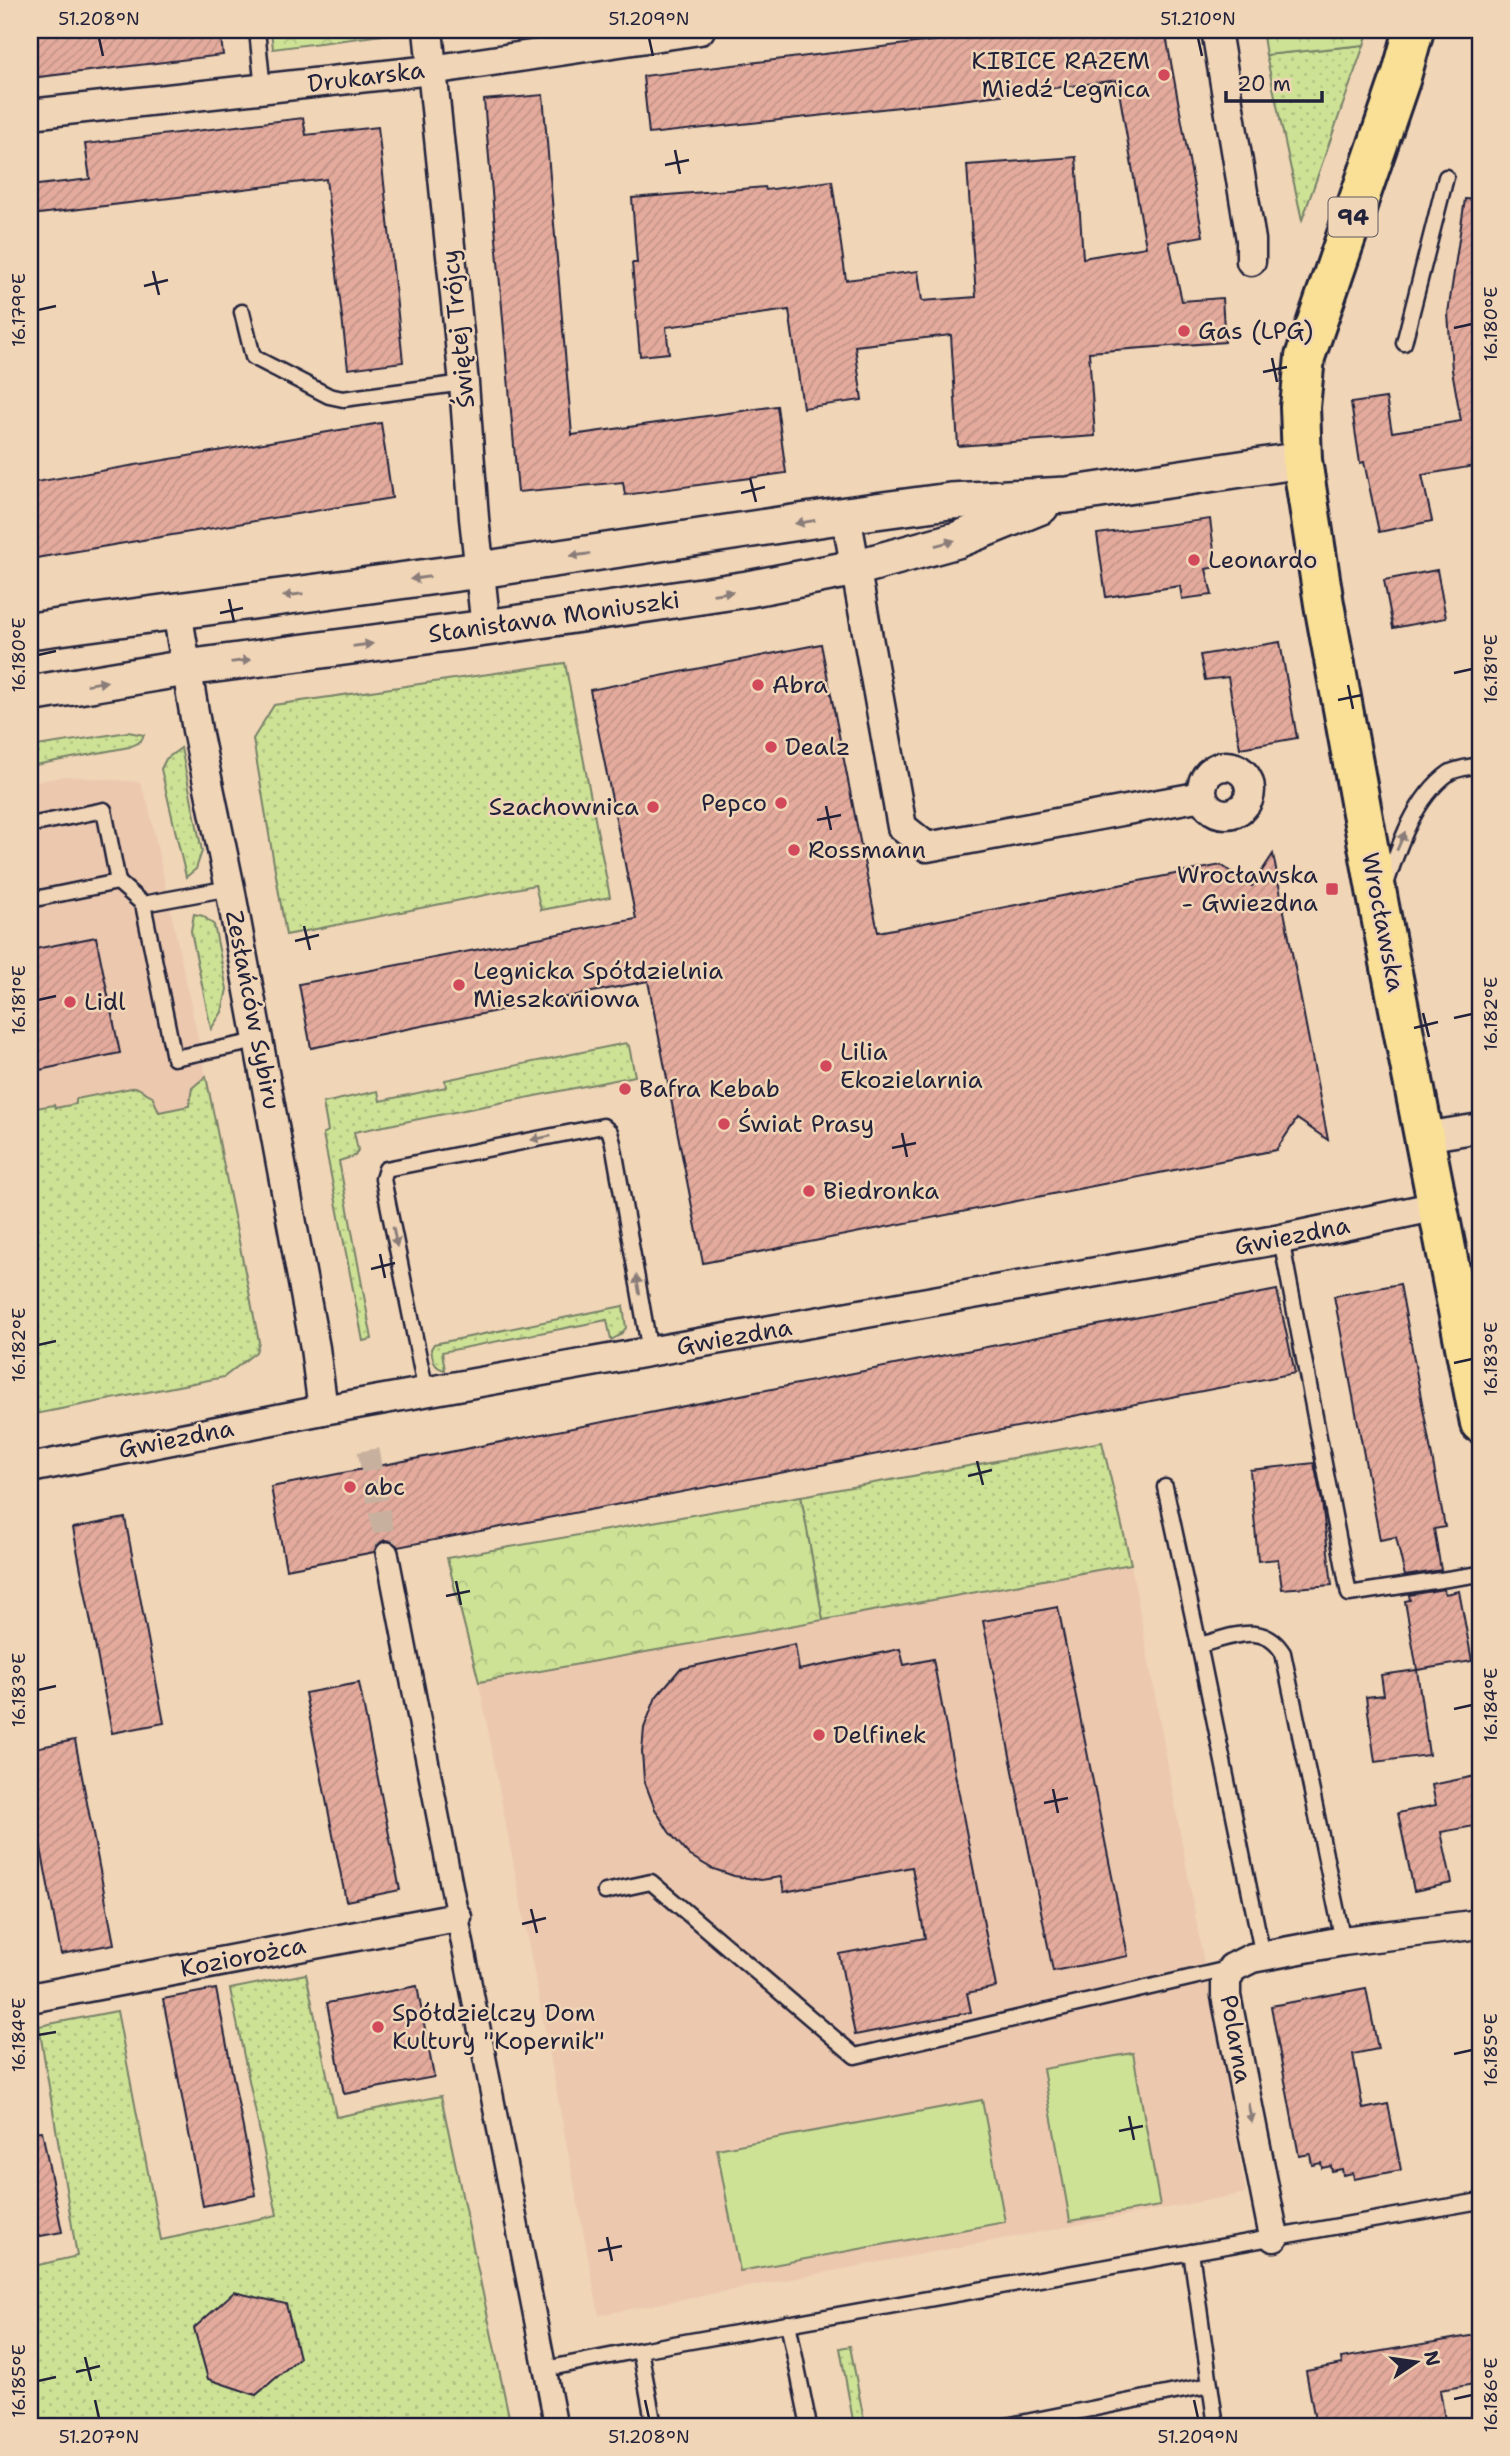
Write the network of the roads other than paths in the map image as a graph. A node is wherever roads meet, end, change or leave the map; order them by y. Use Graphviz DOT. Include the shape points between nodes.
graph roads {
  1 [pos="257,30"];
  2 [pos="428,30"];
  3 [pos="700,30"];
  4 [pos="1216,30"];
  5 [pos="1414,30"];
  6 [pos="431,70"];
  7 [pos="263,90"];
  8 [pos="30,114"];
  9 [pos="1446,177"];
  10 [pos="1251,261"];
  11 [pos="242,312"];
  12 [pos="1404,343"];
  13 [pos="464,383"];
  14 [pos="1302,460"];
  15 [pos="1068,495"];
  16 [pos="846,515"];
  17 [pos="855,568"];
  18 [pos="480,570"];
  19 [pos="177,611"];
  20 [pos="486,628"];
  21 [pos="30,631"];
  22 [pos="186,668"];
  23 [pos="30,694"];
  24 [pos="1480,765"];
  25 [pos="1202,796"];
  26 [pos="30,825"];
  27 [pos="118,882"];
  28 [pos="230,888"];
  29 [pos="30,900"];
  30 [pos="143,904"];
  31 [pos="1379,906"];
  32 [pos="258,1041"];
  33 [pos="1480,1128"];
  34 [pos="1424,1137"];
  35 [pos="1438,1206"];
  36 [pos="1281,1239"];
  37 [pos="650,1352"];
  38 [pos="426,1392"];
  39 [pos="323,1410"];
  40 [pos="1480,1423"];
  41 [pos="30,1468"];
  42 [pos="1165,1486"];
  43 [pos="387,1553"];
  44 [pos="1480,1573"];
  45 [pos="1199,1645"];
  46 [pos="605,1892"];
  47 [pos="457,1917"];
  48 [pos="1480,1924"];
  49 [pos="1343,1941"];
  50 [pos="1263,1956"];
  51 [pos="1232,1968"];
  52 [pos="30,1998"];
  53 [pos="1480,2201"];
  54 [pos="1274,2237"];
  55 [pos="1191,2252"];
  56 [pos="788,2323"];
  57 [pos="640,2350"];
  58 [pos="545,2369"];
  59 [pos="1210,2385"];
  60 [pos="556,2426"];
  61 [pos="654,2426"];
  62 [pos="808,2426"];
  63 [pos="1006,2426"];
  64 [pos="1216,2426"];
  1 -- 7 [label="lane"];
  2 -- 6 [label="street, Świętej Trójcy"];
  3 -- 6 [label="street, Drukarska"];
  4 -- 10 [label="street"];
  5 -- 14 [label="main road, 94" via="1305,357 1300,407"];
  6 -- 7 [label="street, Drukarska"];
  6 -- 13 [label="street, Świętej Trójcy"];
  7 -- 8 [label="street, Drukarska"];
  9 -- 12 [label="lane"];
  11 -- 13 [label="lane" via="253,357 329,396 343,399"];
  13 -- 18 [label="street, Świętej Trójcy"];
  14 -- 15 [label="street, Stanisława Moniuszki"];
  14 -- 31 [label="main road, Wrocławska / 94"];
  15 -- 16 [label="street, Stanisława Moniuszki" via="950,502"];
  17 -- 15 [label="street, Stanisława Moniuszki, one-way" via="957,540"];
  16 -- 17 [label="street"];
  16 -- 18 [label="street, Stanisława Moniuszki, one-way"];
  20 -- 17 [label="street, Stanisława Moniuszki, one-way" via="748,589"];
  17 -- 25 [label="street" via="902,827 927,848"];
  18 -- 19 [label="street, Stanisława Moniuszki, one-way"];
  18 -- 20 [label="street, Świętej Trójcy"];
  19 -- 21 [label="street, Stanisława Moniuszki"];
  19 -- 22 [label="street, Zesłańców Sybiru"];
  22 -- 20 [label="street, Stanisława Moniuszki, one-way"];
  23 -- 22 [label="street, Stanisława Moniuszki, one-way"];
  22 -- 28 [label="street, Zesłańców Sybiru"];
  31 -- 24 [label="lane, one-way" via="1400,840 1419,808 1451,771"];
  26 -- 27 [label="lane" via="104,810"];
  27 -- 29 [label="lane"];
  27 -- 30 [label="lane"];
  28 -- 30 [label="lane"];
  28 -- 32 [label="street, Zesłańców Sybiru"];
  30 -- 32 [label="lane" via="174,1058"];
  31 -- 34 [label="main road, Wrocławska / 94"];
  32 -- 39 [label="street, Zesłańców Sybiru"];
  33 -- 34 [label="street"];
  34 -- 35 [label="main road, Wrocławska / 94"];
  35 -- 36 [label="street, Gwiezdna"];
  35 -- 40 [label="main road, Wrocławska / 94"];
  36 -- 37 [label="street, Gwiezdna"];
  36 -- 44 [label="lane" via="1349,1594"];
  37 -- 38 [label="street, Gwiezdna"];
  37 -- 38 [label="lane, one-way" via="613,1143 603,1126 386,1170 383,1179"];
  38 -- 39 [label="street, Gwiezdna"];
  39 -- 41 [label="street, Gwiezdna"];
  42 -- 45 [label="lane"];
  43 -- 47 [label="street"];
  45 -- 49 [label="lane" via="1263,1634 1275,1640 1283,1653"];
  45 -- 50 [label="lane"];
  46 -- 51 [label="lane" via="651,1882 855,2056"];
  47 -- 52 [label="street, Koziorożca"];
  47 -- 58 [label="street"];
  48 -- 49 [label="street, Polarna"];
  49 -- 50 [label="street, Polarna"];
  50 -- 51 [label="street, Polarna"];
  51 -- 54 [label="street, Polarna, one-way" via="1226,1996"];
  53 -- 54 [label="lane"];
  54 -- 55 [label="lane"];
  55 -- 56 [label="lane"];
  55 -- 59 [label="lane"];
  56 -- 57 [label="lane"];
  56 -- 62 [label="lane"];
  57 -- 58 [label="lane"];
  57 -- 61 [label="lane"];
  58 -- 60 [label="street"];
  59 -- 63 [label="lane"];
  59 -- 64 [label="lane"];
}
